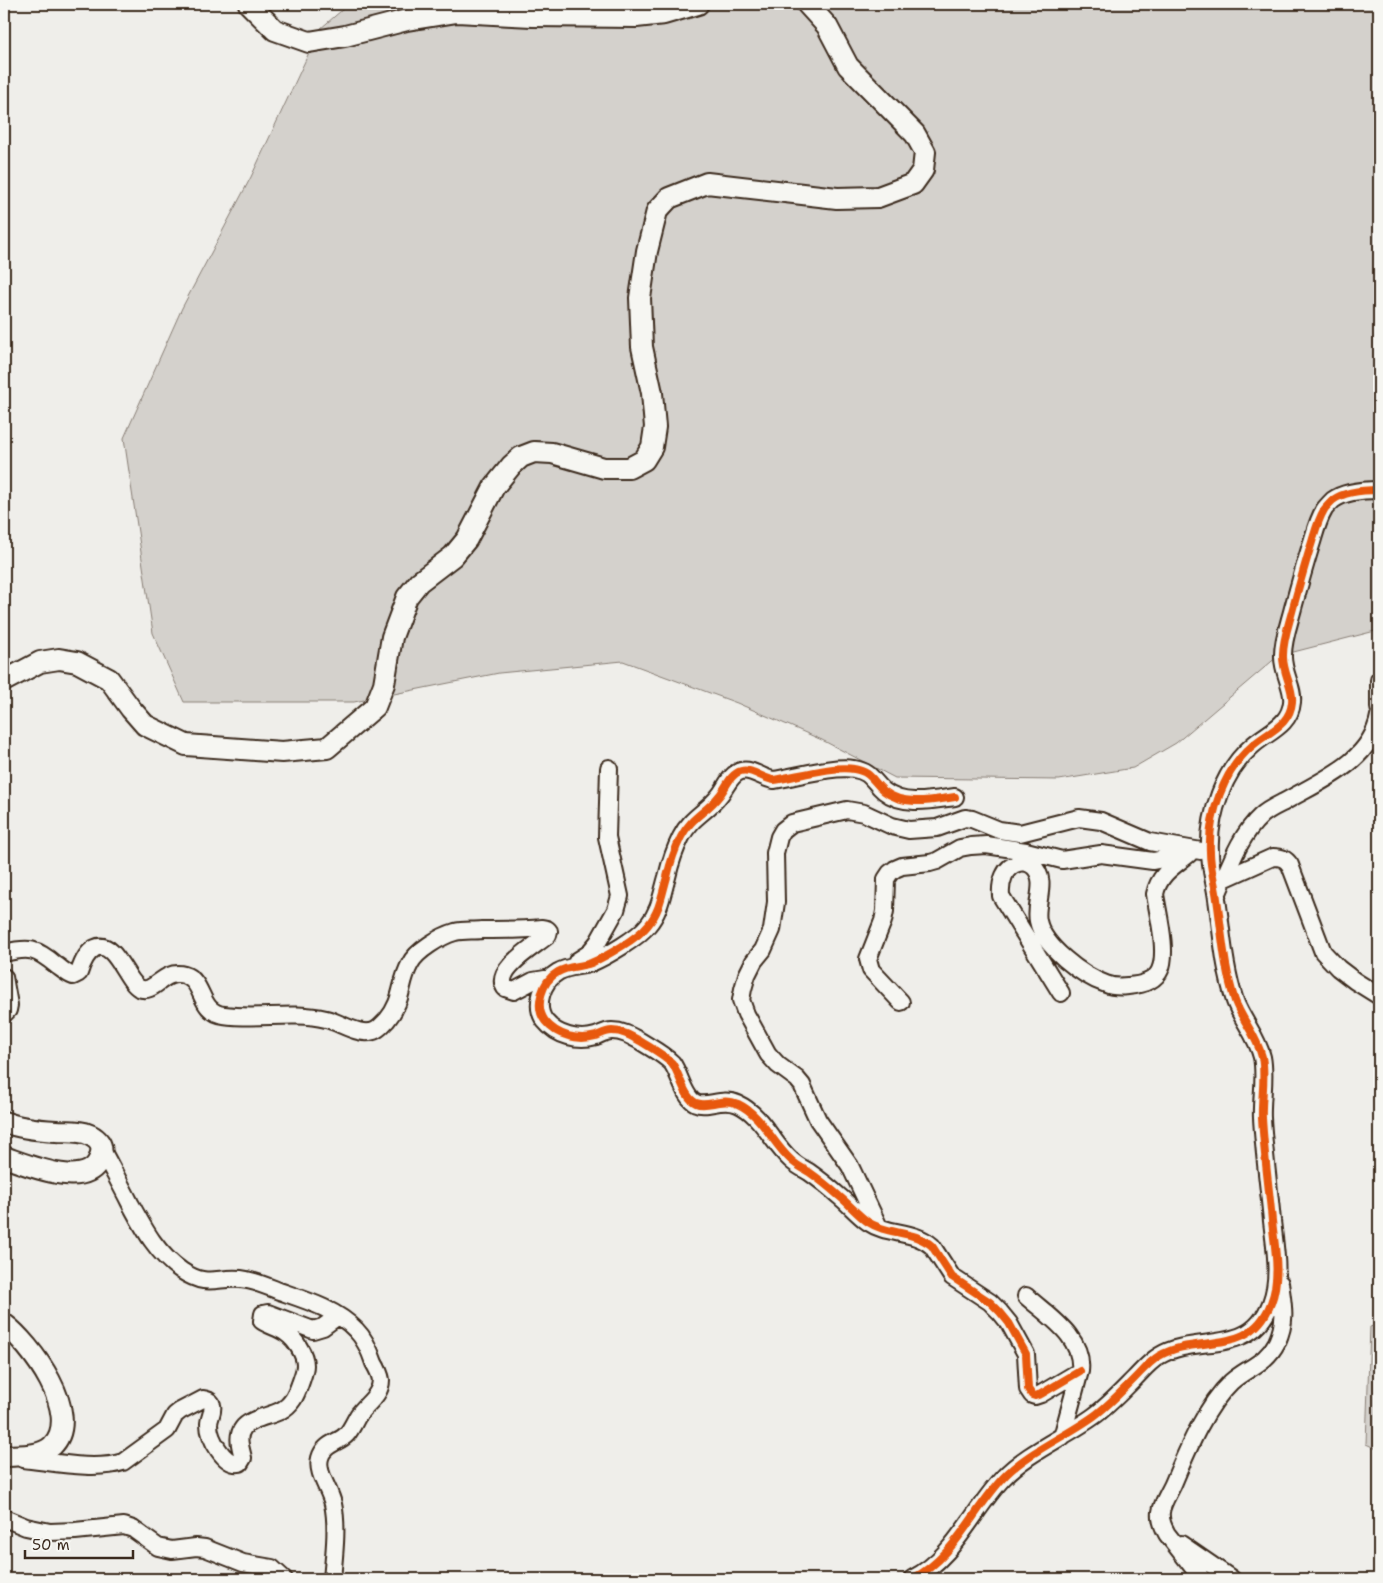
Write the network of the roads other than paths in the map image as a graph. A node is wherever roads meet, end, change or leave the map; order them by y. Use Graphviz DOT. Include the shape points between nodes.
graph roads {
  1 [pos="250,4"];
  2 [pos="698,4"];
  3 [pos="807,4"];
  4 [pos="1379,490"];
  5 [pos="1379,680"];
  6 [pos="4,681"];
  7 [pos="1379,708"];
  8 [pos="1379,716"];
  9 [pos="608,768"];
  10 [pos="955,797"];
  11 [pos="1200,852"];
  12 [pos="1224,879"];
  13 [pos="1217,895"];
  14 [pos="4,954"];
  15 [pos="554,975"];
  16 [pos="4,978"];
  17 [pos="1061,993"];
  18 [pos="1379,996"];
  19 [pos="901,1002"];
  20 [pos="4,1014"];
  21 [pos="4,1122"];
  22 [pos="102,1150"];
  23 [pos="4,1157"];
  24 [pos="879,1227"];
  25 [pos="1277,1268"];
  26 [pos="1026,1296"];
  27 [pos="338,1316"];
  28 [pos="4,1324"];
  29 [pos="1080,1371"];
  30 [pos="1062,1437"];
  31 [pos="4,1457"];
  32 [pos="4,1518"];
  33 [pos="1167,1534"];
  34 [pos="284,1579"];
  35 [pos="332,1579"];
  36 [pos="912,1579"];
  37 [pos="1202,1579"];
  38 [pos="1232,1579"];
  1 -- 2 [label="main road" via="275,30 309,42 457,12 636,17 664,14"];
  3 -- 6 [label="main road" via="827,26 848,66 916,134 925,152 923,170 913,184 878,197 837,198 707,183 669,198 657,211 640,298 642,347 655,427 652,448 644,460 629,468 604,468 552,453 534,452 511,466 494,487 467,539 407,597 392,637 384,684 375,707 327,748 282,752 186,745 145,725 109,679 77,662 59,659 40,662"];
  4 -- 11 [label="street" via="1347,494 1336,498 1325,508 1303,568 1284,645 1283,666 1292,701 1289,714 1281,726 1250,746 1232,771"];
  5 -- 7 [label="street"];
  8 -- 12 [label="street" via="1377,729 1358,756 1256,821 1241,842"];
  9 -- 15 [label="street" via="607,837 620,890 619,902 593,949"];
  10 -- 15 [label="street" via="923,802 901,798 887,793 868,774 854,769 774,780 751,771 741,771 684,830 660,905 649,925 634,938 591,963"];
  11 -- 13 [label="street"];
  11 -- 17 [label="street" via="1166,872 1157,885 1155,894 1163,952 1160,971 1148,982 1120,987 1092,978 1045,938 1037,918 1039,872 1030,864 1011,866 1002,879 1001,896"];
  11 -- 19 [label="street" via="1153,861 1101,854 1062,860 986,845 960,848 937,861 895,869 886,879 884,916 868,959 870,970"];
  11 -- 24 [label="street" via="1150,842 1101,821 1079,818 1020,833 1000,830 972,818 936,828 909,830 892,826 864,812 848,810 792,823 783,830 775,853 776,902 772,930 747,975 741,1000 768,1054 802,1084 818,1120 850,1166"];
  12 -- 13 [label="street"];
  12 -- 18 [label="street" via="1273,857 1286,860 1323,952 1338,968"];
  13 -- 25 [label="street" via="1236,1004 1262,1057 1262,1121"];
  14 -- 15 [label="street" via="22,950 39,952 73,976 80,973 83,961 91,951 103,947 111,950 134,983 143,989 149,989 173,974 192,979 206,1006 216,1014 249,1018 287,1014 308,1016 371,1032 382,1026 397,1005 412,960 421,951 458,932 547,929 548,935 526,951 504,974 503,983 514,991"];
  15 -- 24 [label="street" via="541,998 540,1010 556,1031 586,1038 620,1031 656,1050 674,1066 694,1103 703,1105 726,1101 745,1108 790,1159"];
  16 -- 20 [label="street" via="9,1005"];
  21 -- 22 [label="main road" via="90,1135 99,1142"];
  22 -- 23 [label="main road" via="90,1171 71,1175"];
  22 -- 27 [label="street" via="156,1247 180,1269 206,1282 237,1279 257,1282"];
  24 -- 29 [label="street" via="928,1242 952,1277 1000,1312 1026,1354 1028,1389 1032,1395 1041,1394"];
  25 -- 30 [label="street" via="1272,1302 1251,1331 1231,1340 1186,1346 1158,1356 1104,1408"];
  25 -- 33 [label="street" via="1284,1313 1277,1341 1262,1362 1232,1381 1212,1405 1162,1509 1161,1520"];
  26 -- 29 [label="street" via="1068,1334 1079,1354"];
  27 -- 31 [label="street" via="323,1327 309,1330 268,1313 263,1314 262,1321 285,1332 295,1341 304,1360 304,1368 297,1394 289,1405 241,1430 239,1440 243,1458 240,1463 227,1460 220,1451 208,1422 212,1405 206,1400 180,1410 167,1430 114,1465"];
  27 -- 35 [label="street" via="362,1337 381,1382 377,1394 347,1434 329,1444 320,1458 320,1468 335,1510"];
  28 -- 31 [label="main road" via="36,1356 54,1389 62,1425 59,1437 42,1452"];
  29 -- 30 [label="street"];
  30 -- 36 [label="street" via="1005,1475 942,1556 924,1573"];
  32 -- 34 [label="street" via="26,1528 50,1532 124,1526 158,1547 172,1550 205,1548 236,1561 272,1568"];
  33 -- 37 [label="street"];
  33 -- 38 [label="street"];
}
